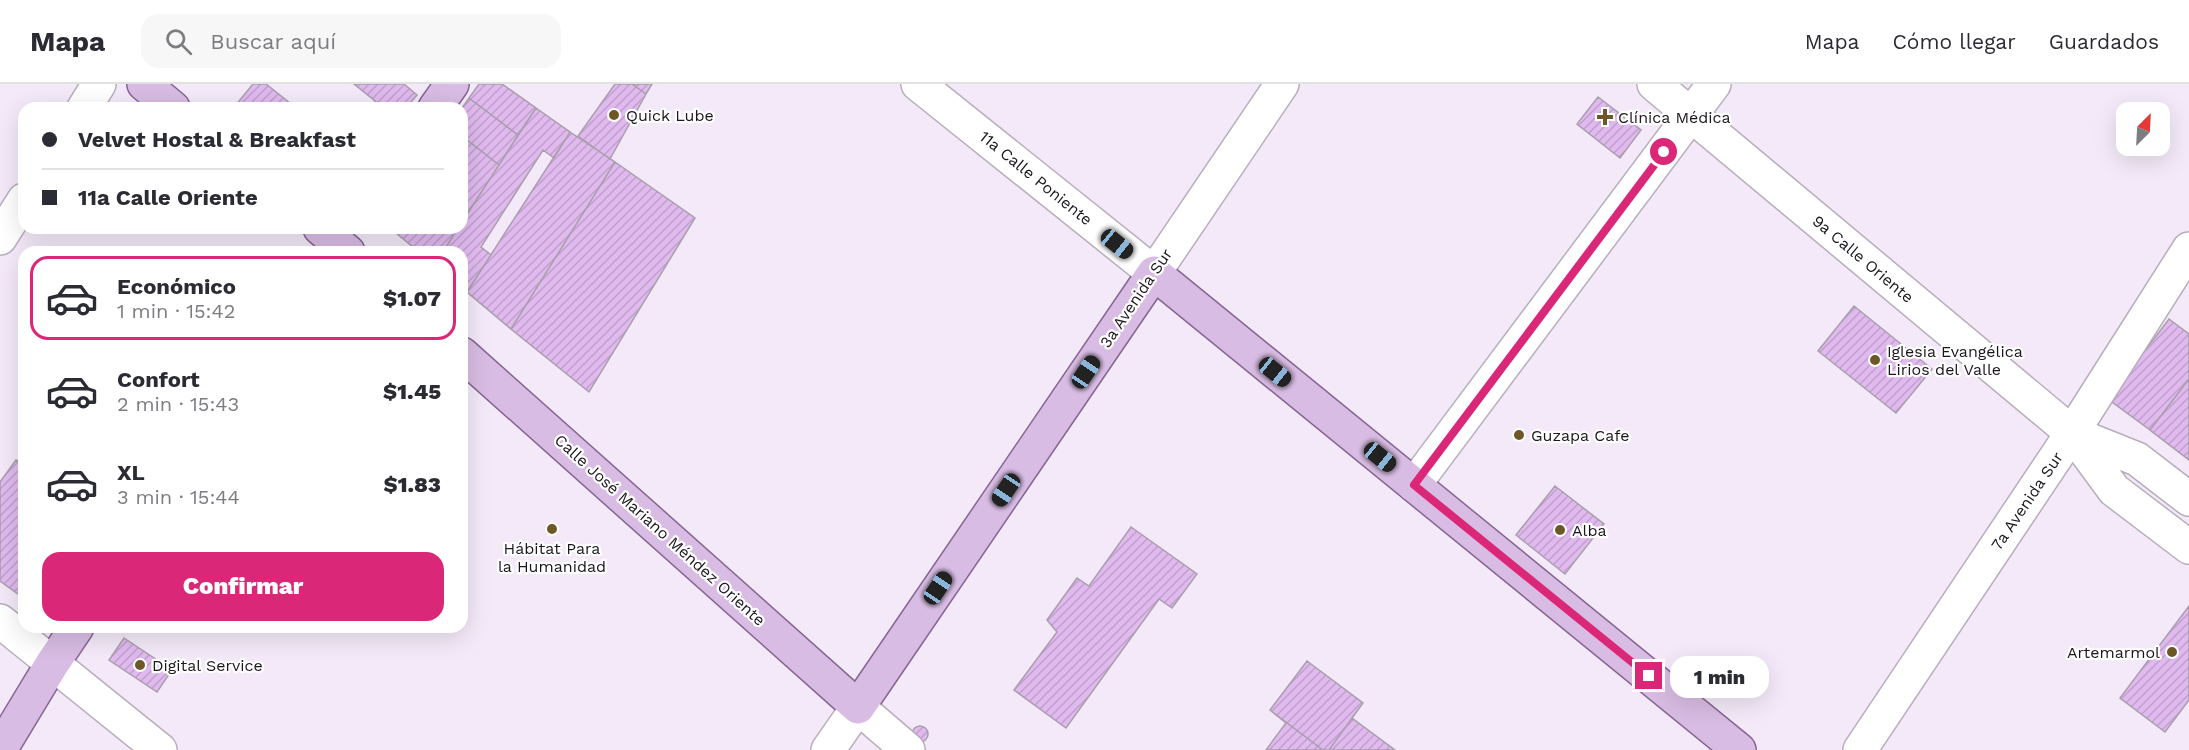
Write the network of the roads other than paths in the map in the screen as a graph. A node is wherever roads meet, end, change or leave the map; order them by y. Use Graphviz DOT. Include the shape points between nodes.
graph roads {
  1 [pos="99,84"];
  2 [pos="144,84"];
  3 [pos="452,84"];
  4 [pos="918,84"];
  5 [pos="1282,84"];
  6 [pos="1654,84"];
  7 [pos="1714,84"];
  8 [pos="88,102"];
  9 [pos="166,102"];
  10 [pos="439,102"];
  11 [pos="1691,115"];
  12 [pos="18,210"];
  13 [pos="0,238"];
  14 [pos="2189,249"];
  15 [pos="1154,273"];
  16 [pos="468,359"];
  17 [pos="2072,434"];
  18 [pos="1414,485"];
  19 [pos="2189,499"];
  20 [pos="2189,547"];
  21 [pos="0,621"];
  22 [pos="73,633"];
  23 [pos="52,664"];
  24 [pos="858,707"];
  25 [pos="0,750"];
  26 [pos="160,750"];
  27 [pos="828,750"];
  28 [pos="908,750"];
  29 [pos="1739,750"];
  30 [pos="1860,750"];
  1 -- 8 [label="street"];
  2 -- 9 [label="main road"];
  3 -- 10 [label="main road"];
  4 -- 15 [label="street, 11a Calle Poniente"];
  5 -- 15 [label="street, 3a Avenida Sur"];
  6 -- 11 [label="street, 9a Calle Oriente"];
  7 -- 11 [label="street"];
  11 -- 17 [label="street, 9a Calle Oriente"];
  11 -- 18 [label="street"];
  12 -- 13 [label="street"];
  14 -- 17 [label="street, 7a Avenida Sur"];
  15 -- 18 [label="main road"];
  15 -- 24 [label="main road, 3a Avenida Sur"];
  16 -- 24 [label="main road, Calle José Mariano Méndez Oriente"];
  17 -- 19 [label="street, 9a Calle Oriente" via="2137,459"];
  17 -- 20 [label="street, 9a Calle Oriente" via="2114,490"];
  17 -- 30 [label="street, 7a Avenida Sur"];
  18 -- 29 [label="main road"];
  21 -- 23 [label="street"];
  22 -- 23 [label="main road"];
  23 -- 25 [label="main road"];
  23 -- 26 [label="street"];
  24 -- 27 [label="street, 3a Avenida Sur"];
  24 -- 28 [label="street"];
}
